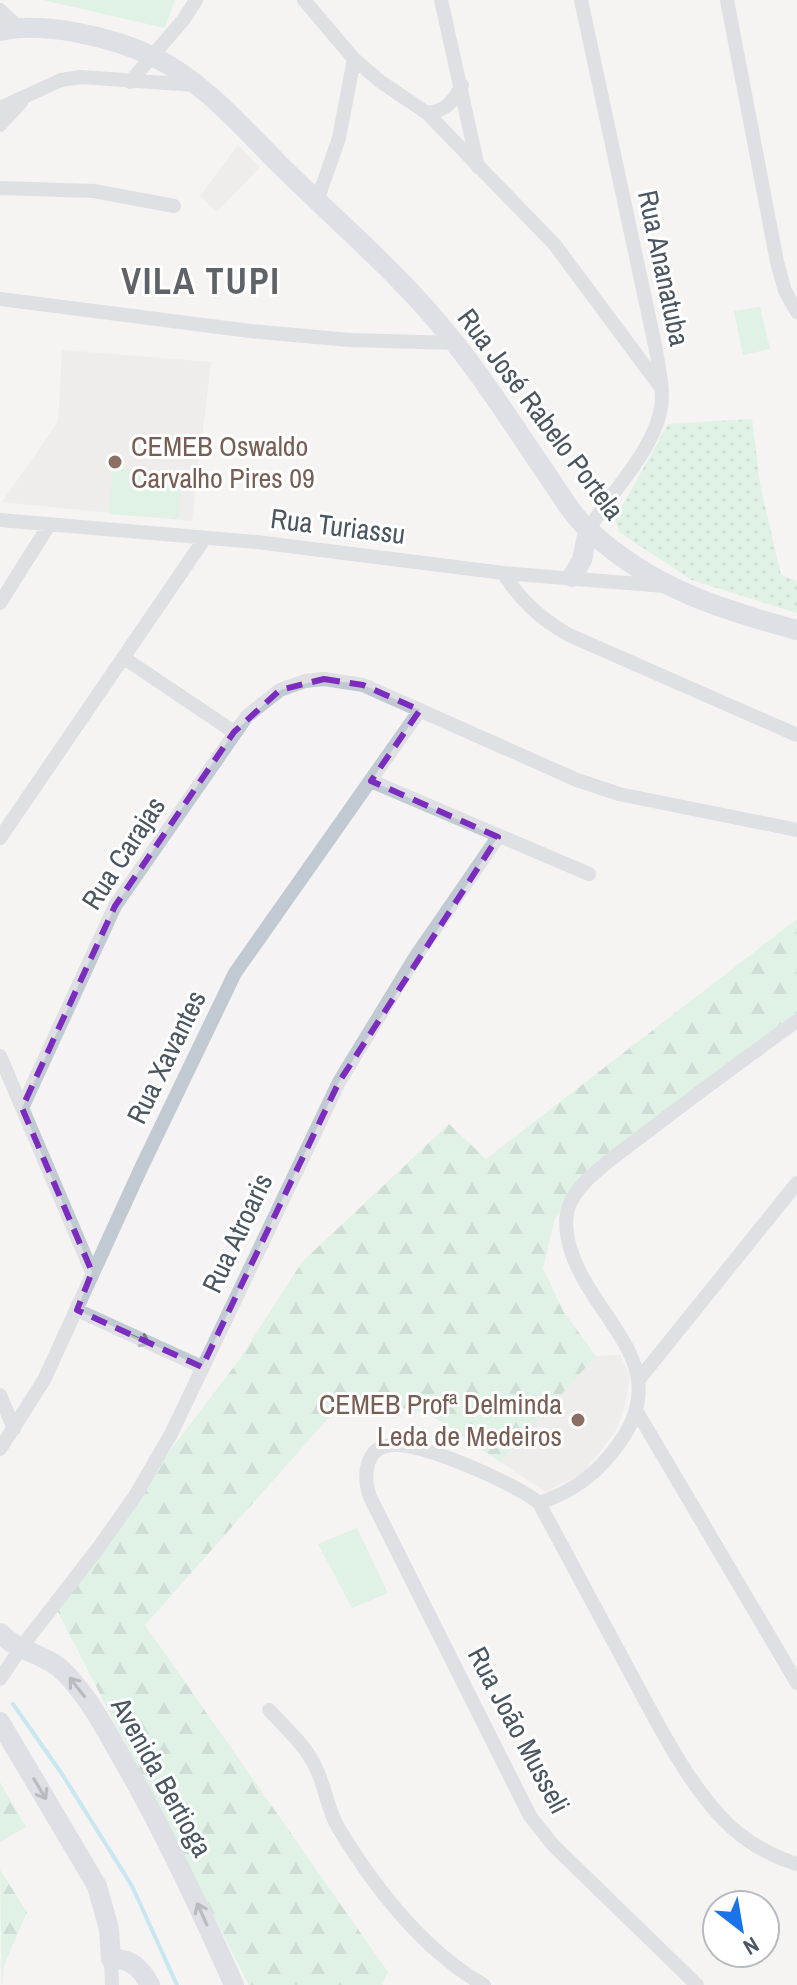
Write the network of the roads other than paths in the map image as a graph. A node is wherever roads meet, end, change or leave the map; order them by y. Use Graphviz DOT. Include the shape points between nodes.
graph roads {
  1 [pos="196,0"];
  2 [pos="304,0"];
  3 [pos="441,0"];
  4 [pos="581,0"];
  5 [pos="727,0"];
  6 [pos="0,10"];
  7 [pos="9,29"];
  8 [pos="153,57"];
  9 [pos="354,59"];
  10 [pos="130,82"];
  11 [pos="195,85"];
  12 [pos="462,85"];
  13 [pos="28,95"];
  14 [pos="0,108"];
  15 [pos="427,113"];
  16 [pos="0,125"];
  17 [pos="478,167"];
  18 [pos="0,188"];
  19 [pos="317,201"];
  20 [pos="174,206"];
  21 [pos="0,299"];
  22 [pos="797,312"];
  23 [pos="455,343"];
  24 [pos="661,389"];
  25 [pos="0,520"];
  26 [pos="49,525"];
  27 [pos="588,531"];
  28 [pos="205,538"];
  29 [pos="503,573"];
  30 [pos="572,577"];
  31 [pos="669,586"];
  32 [pos="0,603"];
  33 [pos="797,630"];
  34 [pos="124,658"];
  35 [pos="420,710"];
  36 [pos="234,732"];
  37 [pos="797,735"];
  38 [pos="371,781"];
  39 [pos="797,830"];
  40 [pos="498,837"];
  41 [pos="0,838"];
  42 [pos="589,874"];
  43 [pos="797,1021"];
  44 [pos="0,1056"];
  45 [pos="22,1108"];
  46 [pos="797,1183"];
  47 [pos="92,1272"];
  48 [pos="77,1310"];
  49 [pos="202,1367"];
  50 [pos="640,1378"];
  51 [pos="0,1395"];
  52 [pos="636,1410"];
  53 [pos="14,1429"];
  54 [pos="0,1449"];
  55 [pos="539,1503"];
  56 [pos="0,1633"];
  57 [pos="20,1649"];
  58 [pos="0,1679"];
  59 [pos="797,1683"];
  60 [pos="269,1710"];
  61 [pos="0,1722"];
  62 [pos="797,1864"];
  63 [pos="111,1959"];
  64 [pos="112,1985"];
  65 [pos="150,1985"];
  66 [pos="234,1985"];
  67 [pos="484,1985"];
  68 [pos="697,1985"];
  1 -- 8 [label="street"];
  2 -- 9 [label="street"];
  3 -- 12 [label="street"];
  4 -- 24 [label="street, Rua Ananatuba"];
  5 -- 22 [label="street" via="777,262"];
  6 -- 7 [label="street"];
  7 -- 8 [label="street, Rua José Rabelo Portela" via="79,33"];
  8 -- 10 [label="street"];
  8 -- 11 [label="street, Rua José Rabelo Portela"];
  9 -- 15 [label="street"];
  9 -- 19 [label="street" via="339,138"];
  10 -- 11 [label="street"];
  10 -- 13 [label="street" via="61,80"];
  11 -- 19 [label="street, Rua José Rabelo Portela"];
  12 -- 15 [label="street" via="449,105"];
  12 -- 17 [label="street"];
  13 -- 14 [label="street"];
  13 -- 16 [label="street"];
  15 -- 17 [label="street"];
  17 -- 24 [label="street" via="555,245"];
  18 -- 20 [label="street" via="94,191"];
  19 -- 23 [label="street, Rua José Rabelo Portela"];
  21 -- 23 [label="street" via="250,331"];
  23 -- 27 [label="street, Rua José Rabelo Portela"];
  24 -- 27 [label="street, Rua Ananatuba" via="661,411 649,438"];
  25 -- 26 [label="street, Rua Turiassu"];
  26 -- 28 [label="street, Rua Turiassu"];
  26 -- 32 [label="street"];
  27 -- 30 [label="street"];
  27 -- 31 [label="street, Rua José Rabelo Portela"];
  28 -- 29 [label="street, Rua Turiassu"];
  28 -- 34 [label="street"];
  29 -- 30 [label="street, Rua Turiassu"];
  29 -- 37 [label="street" via="527,605 569,635"];
  30 -- 31 [label="street, Rua Turiassu"];
  31 -- 33 [label="street, Rua José Rabelo Portela" via="720,608"];
  34 -- 36 [label="street"];
  34 -- 41 [label="street"];
  35 -- 36 [label="street, Rua Carajas" via="363,685 305,681 262,702"];
  35 -- 38 [label="street, Rua Xavantes"];
  35 -- 39 [label="street" via="619,794"];
  36 -- 45 [label="street, Rua Carajas" via="115,906"];
  38 -- 40 [label="street"];
  38 -- 47 [label="street, Rua Xavantes" via="235,973"];
  40 -- 42 [label="street"];
  40 -- 49 [label="street, Rua Atroaris" via="416,956 339,1082"];
  43 -- 50 [label="street" via="620,1153 587,1180 569,1207 568,1239 584,1283 633,1357"];
  44 -- 45 [label="street"];
  45 -- 47 [label="street"];
  46 -- 50 [label="street"];
  47 -- 48 [label="street, Rua Xavantes"];
  48 -- 49 [label="street, one-way"];
  48 -- 53 [label="street, Rua Xavantes"];
  49 -- 57 [label="street, Rua Atroaris" via="135,1496"];
  50 -- 52 [label="street"];
  51 -- 53 [label="street"];
  52 -- 55 [label="street" via="598,1470 571,1490"];
  52 -- 59 [label="street"];
  53 -- 54 [label="street, Rua Xavantes"];
  55 -- 62 [label="street" via="696,1786 741,1836"];
  55 -- 68 [label="street, Rua João Musseli" via="499,1478 405,1445 385,1446 371,1455 365,1476 370,1497 530,1816 553,1845"];
  56 -- 57 [label="street, Avenida Bertioga"];
  57 -- 58 [label="street, Rua Atroaris"];
  66 -- 57 [label="street, Avenida Bertioga, one-way" via="183,1870 93,1708 58,1665"];
  60 -- 67 [label="street" via="308,1754 338,1828 391,1900 423,1940"];
  61 -- 63 [label="street, one-way" via="97,1886"];
  63 -- 64 [label="street"];
  63 -- 65 [label="street" via="131,1962"];
}
